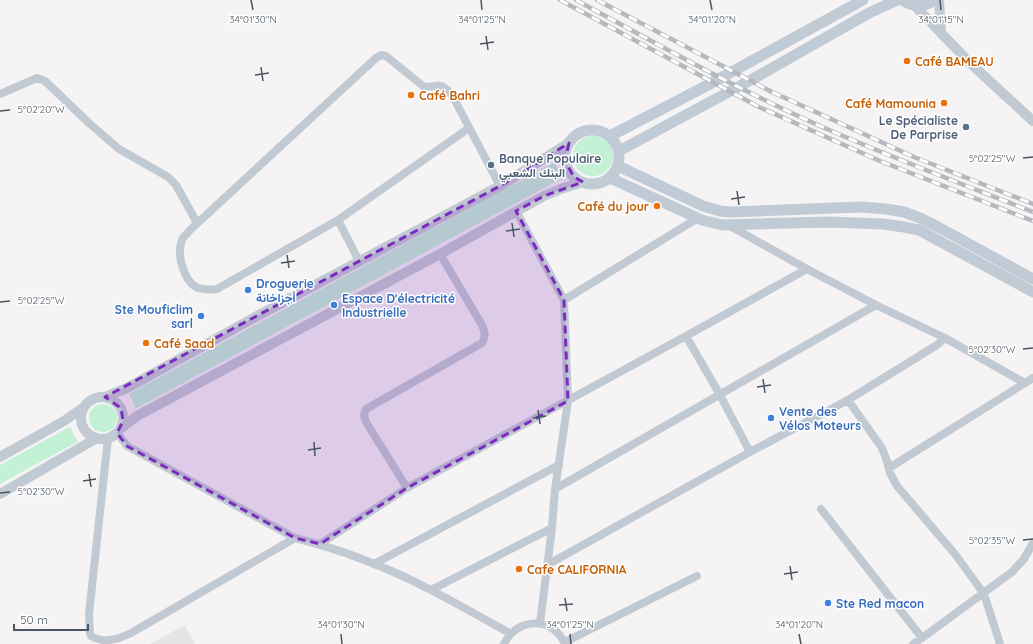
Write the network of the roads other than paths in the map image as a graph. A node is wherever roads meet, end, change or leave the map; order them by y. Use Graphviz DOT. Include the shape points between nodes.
graph roads {
  1 [pos="863,0"];
  2 [pos="897,0"];
  3 [pos="902,0"];
  4 [pos="935,0"];
  5 [pos="939,0"];
  6 [pos="915,6"];
  7 [pos="941,33"];
  8 [pos="0,94"];
  9 [pos="1033,121"];
  10 [pos="469,128"];
  11 [pos="610,136"];
  12 [pos="569,143"];
  13 [pos="619,151"];
  14 [pos="618,166"];
  15 [pos="610,178"];
  16 [pos="583,182"];
  17 [pos="500,186"];
  18 [pos="516,211"];
  19 [pos="698,218"];
  20 [pos="338,220"];
  21 [pos="197,224"];
  22 [pos="730,226"];
  23 [pos="440,254"];
  24 [pos="359,261"];
  25 [pos="807,269"];
  26 [pos="1033,279"];
  27 [pos="1033,292"];
  28 [pos="564,300"];
  29 [pos="876,305"];
  30 [pos="686,336"];
  31 [pos="945,338"];
  32 [pos="1033,378"];
  33 [pos="1024,383"];
  34 [pos="720,395"];
  35 [pos="105,398"];
  36 [pos="848,400"];
  37 [pos="568,401"];
  38 [pos="84,407"];
  39 [pos="115,433"];
  40 [pos="97,438"];
  41 [pos="750,452"];
  42 [pos="0,457"];
  43 [pos="558,465"];
  44 [pos="889,468"];
  45 [pos="407,488"];
  46 [pos="555,489"];
  47 [pos="0,494"];
  48 [pos="821,509"];
  49 [pos="552,528"];
  50 [pos="295,538"];
  51 [pos="1033,543"];
  52 [pos="320,544"];
  53 [pos="374,564"];
  54 [pos="547,564"];
  55 [pos="697,576"];
  56 [pos="432,590"];
  57 [pos="984,594"];
  58 [pos="540,623"];
  59 [pos="511,634"];
  60 [pos="922,638"];
  61 [pos="565,643"];
  62 [pos="504,644"];
  63 [pos="912,644"];
  64 [pos="1000,644"];
  1 -- 11 [label="main road"];
  2 -- 13 [label="main road"];
  3 -- 6 [label="main road"];
  4 -- 6 [label="main road"];
  5 -- 7 [label="street"];
  6 -- 7 [label="street"];
  7 -- 9 [label="street"];
  8 -- 21 [label="street" via="37,78 45,81 119,149 168,177 176,185"];
  10 -- 17 [label="street"];
  10 -- 20 [label="street"];
  10 -- 21 [label="street" via="452,95 444,87 423,86 386,56 381,55"];
  11 -- 12 [label="main road" via="600,130 582,131"];
  11 -- 13 [label="main road"];
  12 -- 16 [label="main road" via="565,154 567,167 574,177"];
  12 -- 17 [label="street"];
  13 -- 14 [label="main road"];
  14 -- 15 [label="main road"];
  14 -- 26 [label="main road" via="703,206 720,211 861,208 904,212 938,227"];
  15 -- 16 [label="main road" via="598,184"];
  15 -- 19 [label="main road"];
  16 -- 18 [label="street" via="561,189"];
  17 -- 24 [label="street"];
  18 -- 23 [label="street"];
  18 -- 28 [label="street"];
  19 -- 22 [label="main road" via="713,224"];
  19 -- 28 [label="street"];
  20 -- 21 [label="street" via="217,289 205,290 196,287 189,280 180,256 182,239"];
  20 -- 24 [label="street"];
  22 -- 25 [label="street"];
  22 -- 27 [label="main road" via="827,222 883,224 919,230"];
  23 -- 39 [label="street" via="137,416"];
  23 -- 45 [label="street" via="482,325 485,338 482,343 364,412 366,422"];
  24 -- 35 [label="street"];
  25 -- 29 [label="street"];
  25 -- 30 [label="street"];
  28 -- 37 [label="street"];
  29 -- 31 [label="street"];
  29 -- 34 [label="street"];
  30 -- 34 [label="street"];
  30 -- 37 [label="street"];
  31 -- 33 [label="street"];
  31 -- 36 [label="street"];
  32 -- 33 [label="street"];
  33 -- 44 [label="street"];
  34 -- 41 [label="street"];
  34 -- 46 [label="street"];
  35 -- 38 [label="street" via="93,399"];
  35 -- 39 [label="street" via="117,403 123,415 123,421"];
  36 -- 41 [label="street"];
  36 -- 44 [label="street" via="882,448"];
  37 -- 43 [label="street"];
  37 -- 45 [label="street"];
  38 -- 40 [label="street" via="81,420 83,426 86,432"];
  38 -- 42 [label="street" via="64,422"];
  39 -- 40 [label="street" via="102,439"];
  39 -- 50 [label="street" via="127,446"];
  39 -- 50 [label="street" via="89,614 91,636 97,641 107,642 131,633"];
  40 -- 47 [label="street"];
  41 -- 54 [label="street"];
  43 -- 46 [label="street"];
  43 -- 53 [label="street"];
  44 -- 57 [label="street" via="897,486 956,554"];
  45 -- 52 [label="street"];
  46 -- 49 [label="street"];
  48 -- 60 [label="street"];
  49 -- 54 [label="street"];
  49 -- 56 [label="street"];
  50 -- 52 [label="street"];
  51 -- 57 [label="street" via="1024,559 1012,572"];
  52 -- 53 [label="street"];
  53 -- 56 [label="street"];
  54 -- 58 [label="street"];
  55 -- 61 [label="street"];
  56 -- 59 [label="street"];
  57 -- 60 [label="street"];
  57 -- 64 [label="street"];
  58 -- 59 [label="street" via="524,625"];
  58 -- 61 [label="street" via="554,630"];
  59 -- 62 [label="street"];
  60 -- 63 [label="street"];
}
